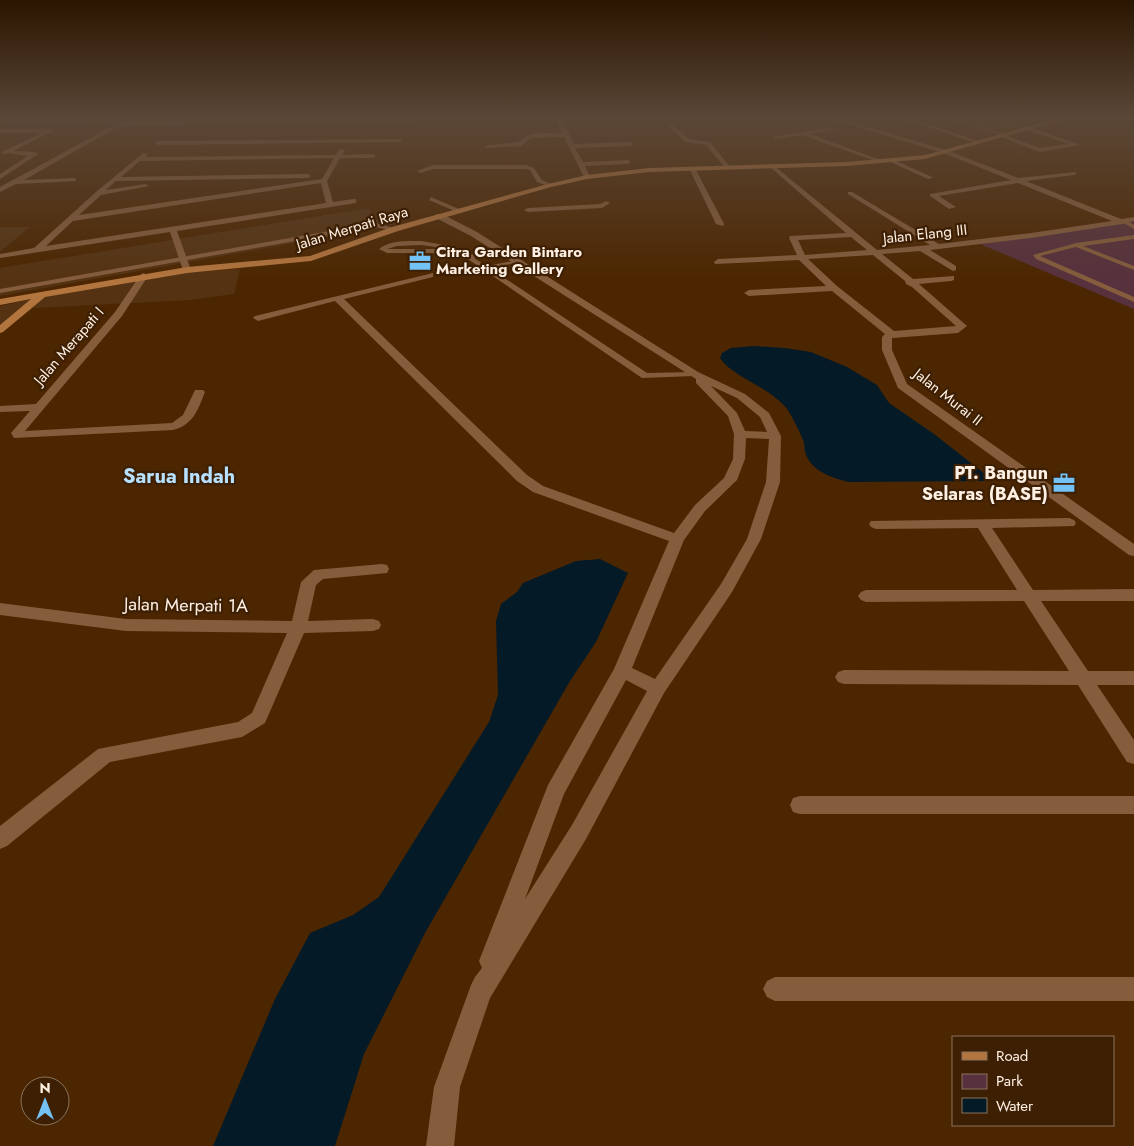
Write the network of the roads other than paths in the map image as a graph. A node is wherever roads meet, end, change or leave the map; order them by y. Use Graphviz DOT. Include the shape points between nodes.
graph roads {
  1 [pos="30,172"];
  2 [pos="122,172"];
  3 [pos="329,172"];
  4 [pos="534,172"];
  5 [pos="585,172"];
  6 [pos="627,172"];
  7 [pos="694,172"];
  8 [pos="779,172"];
  9 [pos="918,172"];
  10 [pos="996,172"];
  11 [pos="1071,172"];
  12 [pos="587,177"];
  13 [pos="197,178"];
  14 [pos="326,178"];
  15 [pos="930,178"];
  16 [pos="114,179"];
  17 [pos="74,180"];
  18 [pos="1017,181"];
  19 [pos="12,182"];
  20 [pos="550,185"];
  21 [pos="0,190"];
  22 [pos="98,193"];
  23 [pos="850,193"];
  24 [pos="431,199"];
  25 [pos="353,201"];
  26 [pos="606,203"];
  27 [pos="330,204"];
  28 [pos="952,207"];
  29 [pos="528,210"];
  30 [pos="459,211"];
  31 [pos="439,216"];
  32 [pos="70,219"];
  33 [pos="1134,220"];
  34 [pos="1123,222"];
  35 [pos="720,224"];
  36 [pos="1134,227"];
  37 [pos="395,228"];
  38 [pos="172,229"];
  39 [pos="854,235"];
  40 [pos="1134,237"];
  41 [pos="1076,245"];
  42 [pos="937,246"];
  43 [pos="922,248"];
  44 [pos="37,250"];
  45 [pos="460,250"];
  46 [pos="499,250"];
  47 [pos="876,253"];
  48 [pos="0,256"];
  49 [pos="470,257"];
  50 [pos="802,258"];
  51 [pos="183,260"];
  52 [pos="516,261"];
  53 [pos="718,262"];
  54 [pos="486,268"];
  55 [pos="953,268"];
  56 [pos="1134,268"];
  57 [pos="187,270"];
  58 [pos="430,275"];
  59 [pos="144,276"];
  60 [pos="951,278"];
  61 [pos="910,282"];
  62 [pos="834,288"];
  63 [pos="0,291"];
  64 [pos="44,293"];
  65 [pos="748,293"];
  66 [pos="337,298"];
  67 [pos="1134,300"];
  68 [pos="0,302"];
  69 [pos="258,318"];
  70 [pos="0,330"];
  71 [pos="892,334"];
  72 [pos="694,374"];
  73 [pos="199,392"];
  74 [pos="38,407"];
  75 [pos="0,409"];
  76 [pos="740,434"];
  77 [pos="775,436"];
  78 [pos="1069,523"];
  79 [pos="876,524"];
  80 [pos="982,524"];
  81 [pos="677,539"];
  82 [pos="1134,551"];
  83 [pos="382,569"];
  84 [pos="1028,595"];
  85 [pos="1134,595"];
  86 [pos="866,596"];
  87 [pos="0,609"];
  88 [pos="373,625"];
  89 [pos="298,627"];
  90 [pos="622,671"];
  91 [pos="844,677"];
  92 [pos="1083,678"];
  93 [pos="1134,678"];
  94 [pos="658,688"];
  95 [pos="1134,756"];
  96 [pos="800,805"];
  97 [pos="1134,805"];
  98 [pos="0,839"];
  99 [pos="774,989"];
  100 [pos="1134,989"];
  101 [pos="480,993"];
  102 [pos="440,1146"];
  1 -- 19 [label="street"];
  2 -- 16 [label="street"];
  3 -- 14 [label="street"];
  4 -- 20 [label="street" via="539,181"];
  5 -- 12 [label="street"];
  6 -- 12 [label="main road, Jalan Merpati Raya"];
  7 -- 35 [label="street"];
  8 -- 39 [label="street"];
  9 -- 15 [label="street"];
  10 -- 18 [label="street"];
  11 -- 18 [label="street"];
  12 -- 20 [label="main road, Jalan Merpati Raya"];
  13 -- 14 [label="street"];
  13 -- 16 [label="street"];
  13 -- 22 [label="street"];
  14 -- 27 [label="street"];
  14 -- 32 [label="street"];
  16 -- 22 [label="street"];
  17 -- 19 [label="street"];
  18 -- 28 [label="street" via="932,195"];
  18 -- 34 [label="street"];
  19 -- 21 [label="street"];
  20 -- 30 [label="main road, Jalan Merpati Raya"];
  22 -- 32 [label="street"];
  23 -- 42 [label="street"];
  24 -- 30 [label="lane"];
  25 -- 27 [label="street"];
  26 -- 29 [label="street" via="602,206"];
  27 -- 38 [label="street"];
  30 -- 31 [label="main road, Jalan Merpati Raya"];
  31 -- 37 [label="main road, Jalan Merpati Raya"];
  31 -- 46 [label="street"];
  32 -- 44 [label="street"];
  33 -- 34 [label="street, Jalan Elang III"];
  34 -- 36 [label="lane"];
  34 -- 42 [label="street, Jalan Elang III" via="1041,236"];
  37 -- 51 [label="lane" via="375,225"];
  37 -- 57 [label="main road, Jalan Merpati Raya" via="311,258"];
  38 -- 44 [label="street"];
  38 -- 51 [label="street"];
  39 -- 47 [label="street"];
  39 -- 50 [label="street" via="795,237"];
  40 -- 41 [label="lane"];
  41 -- 56 [label="lane"];
  41 -- 67 [label="lane" via="1036,255"];
  42 -- 43 [label="street, Jalan Elang III"];
  43 -- 47 [label="street, Jalan Elang III"];
  43 -- 55 [label="street"];
  44 -- 48 [label="street"];
  45 -- 45 [label="lane" via="398,243 382,249 387,251"];
  45 -- 49 [label="lane"];
  46 -- 49 [label="lane"];
  46 -- 52 [label="street"];
  47 -- 50 [label="street, Jalan Elang III"];
  47 -- 61 [label="street"];
  49 -- 54 [label="lane"];
  50 -- 53 [label="street, Jalan Elang III"];
  50 -- 62 [label="street"];
  51 -- 57 [label="street"];
  51 -- 63 [label="lane"];
  52 -- 54 [label="lane"];
  52 -- 72 [label="street"];
  54 -- 72 [label="lane" via="645,376"];
  57 -- 59 [label="main road, Jalan Merpati Raya"];
  58 -- 66 [label="street"];
  59 -- 64 [label="main road, Jalan Merpati Raya"];
  59 -- 74 [label="street, Jalan Merapati I" via="119,314"];
  60 -- 61 [label="street"];
  61 -- 71 [label="street" via="962,327 958,330"];
  62 -- 65 [label="street"];
  62 -- 71 [label="street"];
  64 -- 68 [label="main road, Jalan Merpati Raya"];
  64 -- 70 [label="main road"];
  66 -- 69 [label="street"];
  66 -- 81 [label="street" via="522,478 538,489"];
  71 -- 82 [label="street, Jalan Murai II" via="887,337 887,350 902,386"];
  72 -- 76 [label="street" via="733,415"];
  72 -- 77 [label="street" via="741,396 765,415"];
  73 -- 74 [label="street, Jalan Merapati I" via="182,424 18,436 17,432"];
  74 -- 75 [label="street"];
  76 -- 77 [label="street"];
  76 -- 81 [label="street" via="739,459 730,480 700,508"];
  77 -- 94 [label="street" via="773,482 754,539 727,588"];
  78 -- 80 [label="street"];
  79 -- 80 [label="street"];
  80 -- 84 [label="street"];
  81 -- 90 [label="street"];
  83 -- 89 [label="street" via="319,574 309,582"];
  84 -- 85 [label="street"];
  84 -- 86 [label="street"];
  84 -- 92 [label="street"];
  87 -- 89 [label="street, Jalan Merpati 1A" via="126,625"];
  88 -- 89 [label="street, Jalan Merpati 1A"];
  89 -- 98 [label="street" via="259,718 242,729 105,755"];
  90 -- 94 [label="street"];
  90 -- 101 [label="street" via="555,791"];
  91 -- 92 [label="street"];
  92 -- 93 [label="street"];
  92 -- 95 [label="street"];
  94 -- 101 [label="street" via="579,832"];
  96 -- 97 [label="street"];
  99 -- 100 [label="street"];
  101 -- 102 [label="street" via="447,1087"];
}
